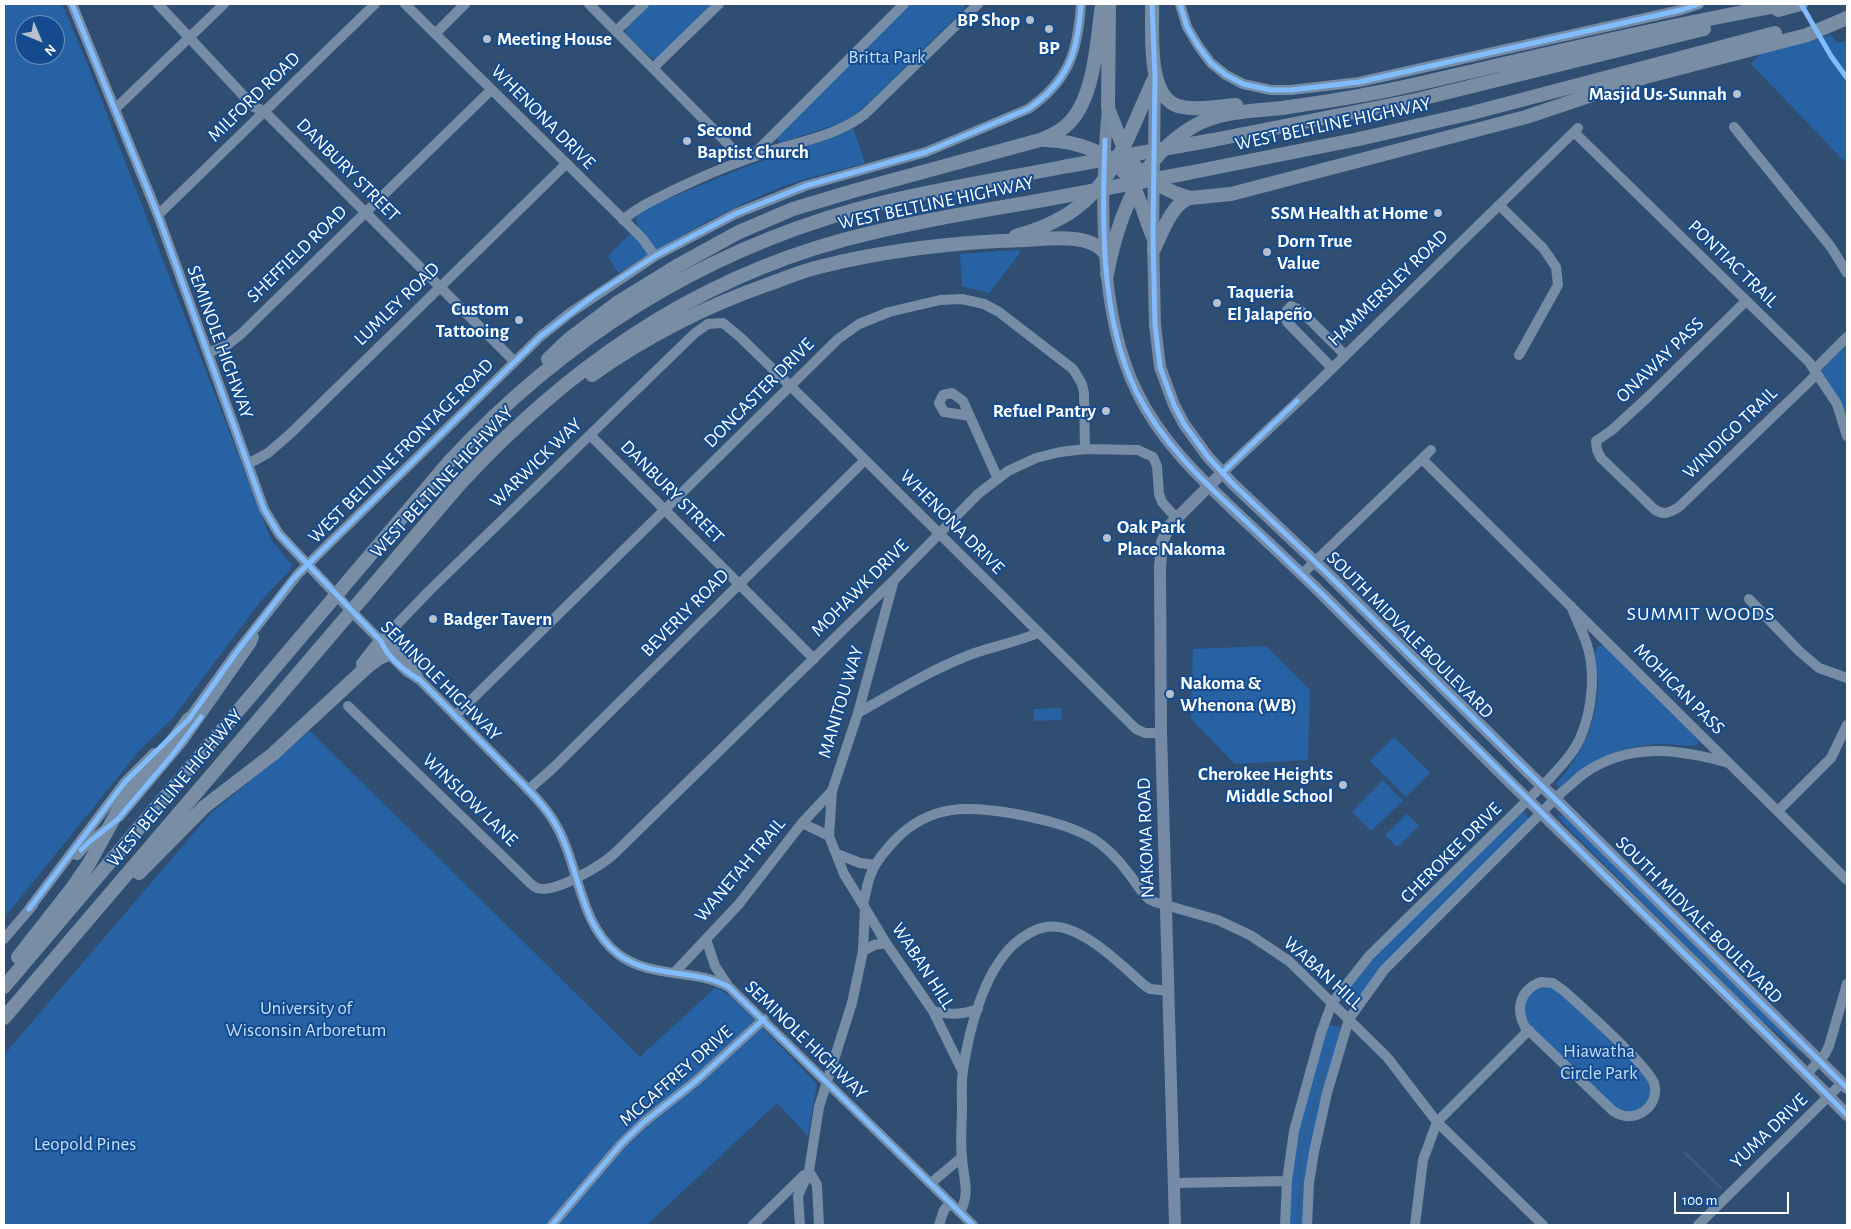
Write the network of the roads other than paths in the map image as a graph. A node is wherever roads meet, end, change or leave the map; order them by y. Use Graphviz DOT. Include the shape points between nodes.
graph roads {
  1 [pos="72,4"];
  2 [pos="158,4"];
  3 [pos="224,4"];
  4 [pos="374,4"];
  5 [pos="405,4"];
  6 [pos="465,4"];
  7 [pos="589,4"];
  8 [pos="644,4"];
  9 [pos="719,4"];
  10 [pos="904,4"];
  11 [pos="977,4"];
  12 [pos="1081,4"];
  13 [pos="1102,4"];
  14 [pos="1109,4"];
  15 [pos="1152,4"];
  16 [pos="1180,4"];
  17 [pos="1699,4"];
  18 [pos="1787,4"];
  19 [pos="1801,4"];
  20 [pos="1847,16"];
  21 [pos="616,30"];
  22 [pos="435,34"];
  23 [pos="189,38"];
  24 [pos="653,68"];
  25 [pos="1155,77"];
  26 [pos="491,90"];
  27 [pos="1302,104"];
  28 [pos="1108,108"];
  29 [pos="115,109"];
  30 [pos="264,111"];
  31 [pos="1734,127"];
  32 [pos="1576,130"];
  33 [pos="1040,140"];
  34 [pos="1124,149"];
  35 [pos="747,159"];
  36 [pos="1155,159"];
  37 [pos="1110,160"];
  38 [pos="566,164"];
  39 [pos="1149,179"];
  40 [pos="1103,180"];
  41 [pos="1134,190"];
  42 [pos="1190,198"];
  43 [pos="1499,205"];
  44 [pos="365,212"];
  45 [pos="158,215"];
  46 [pos="623,220"];
  47 [pos="1003,241"];
  48 [pos="1154,243"];
  49 [pos="1106,255"];
  50 [pos="655,256"];
  51 [pos="1107,274"];
  52 [pos="1847,274"];
  53 [pos="440,286"];
  54 [pos="1746,301"];
  55 [pos="723,323"];
  56 [pos="1847,337"];
  57 [pos="208,353"];
  58 [pos="1345,355"];
  59 [pos="1520,355"];
  60 [pos="514,361"];
  61 [pos="1332,368"];
  62 [pos="1816,372"];
  63 [pos="790,386"];
  64 [pos="970,416"];
  65 [pos="480,430"];
  66 [pos="590,435"];
  67 [pos="1847,436"];
  68 [pos="1085,449"];
  69 [pos="1431,450"];
  70 [pos="1422,459"];
  71 [pos="865,460"];
  72 [pos="248,464"];
  73 [pos="472,471"];
  74 [pos="1222,473"];
  75 [pos="998,479"];
  76 [pos="1209,486"];
  77 [pos="666,510"];
  78 [pos="1665,514"];
  79 [pos="1176,518"];
  80 [pos="939,534"];
  81 [pos="1315,562"];
  82 [pos="307,565"];
  83 [pos="1302,574"];
  84 [pos="895,579"];
  85 [pos="739,584"];
  86 [pos="1749,599"];
  87 [pos="1571,606"];
  88 [pos="260,622"];
  89 [pos="1038,632"];
  90 [pos="381,640"];
  91 [pos="389,654"];
  92 [pos="814,659"];
  93 [pos="1847,678"];
  94 [pos="420,680"];
  95 [pos="334,696"];
  96 [pos="348,706"];
  97 [pos="858,713"];
  98 [pos="455,716"];
  99 [pos="189,719"];
  100 [pos="1847,725"];
  101 [pos="1161,733"];
  102 [pos="1729,763"];
  103 [pos="1542,786"];
  104 [pos="528,790"];
  105 [pos="832,791"];
  106 [pos="1527,799"];
  107 [pos="1555,799"];
  108 [pos="1778,811"];
  109 [pos="1542,813"];
  110 [pos="802,823"];
  111 [pos="109,826"];
  112 [pos="829,836"];
  113 [pos="837,854"];
  114 [pos="875,865"];
  115 [pos="577,877"];
  116 [pos="1847,880"];
  117 [pos="864,906"];
  118 [pos="1167,906"];
  119 [pos="29,909"];
  120 [pos="4,939"];
  121 [pos="706,939"];
  122 [pos="886,943"];
  123 [pos="864,952"];
  124 [pos="675,972"];
  125 [pos="4,974"];
  126 [pos="1847,984"];
  127 [pos="4,987"];
  128 [pos="730,987"];
  129 [pos="1169,990"];
  130 [pos="20,999"];
  131 [pos="1332,1003"];
  132 [pos="978,1009"];
  133 [pos="933,1012"];
  134 [pos="4,1018"];
  135 [pos="764,1019"];
  136 [pos="1349,1019"];
  137 [pos="1528,1030"];
  138 [pos="1820,1060"];
  139 [pos="962,1072"];
  140 [pos="1806,1074"];
  141 [pos="826,1080"];
  142 [pos="1845,1086"];
  143 [pos="1829,1096"];
  144 [pos="1847,1115"];
  145 [pos="1437,1122"];
  146 [pos="962,1157"];
  147 [pos="809,1171"];
  148 [pos="1287,1181"];
  149 [pos="931,1183"];
  150 [pos="1175,1183"];
  151 [pos="950,1203"];
  152 [pos="960,1212"];
  153 [pos="552,1225"];
  154 [pos="753,1225"];
  155 [pos="800,1225"];
  156 [pos="819,1225"];
  157 [pos="938,1225"];
  158 [pos="973,1225"];
  159 [pos="1175,1225"];
  160 [pos="1285,1225"];
  161 [pos="1308,1225"];
  162 [pos="1415,1225"];
  163 [pos="1543,1225"];
  164 [pos="1698,1225"];
  1 -- 29 [label="street, SEMINOLE HIGHWAY"];
  2 -- 23 [label="street, DANBURY STREET"];
  3 -- 23 [label="street"];
  4 -- 30 [label="street, MILFORD ROAD"];
  5 -- 22 [label="street, WHENONA DRIVE"];
  6 -- 22 [label="street"];
  7 -- 21 [label="street"];
  8 -- 21 [label="street"];
  9 -- 24 [label="street"];
  10 -- 35 [label="street"];
  11 -- 35 [label="street" via="855,122 829,134"];
  12 -- 50 [label="street, WEST BELTLINE FRONTAGE ROAD" via="1078,37 1071,60 1057,84 1039,102 1016,115 926,152 805,186 762,202"];
  13 -- 33 [label="highway" via="1090,86 1084,102 1067,125"];
  14 -- 28 [label="highway"];
  15 -- 25 [label="highway"];
  16 -- 17 [label="street" via="1198,47 1226,75 1243,84 1270,90 1291,90 1359,82"];
  18 -- 27 [label="highway" via="1364,95"];
  19 -- 65 [label="highway, WEST BELTLINE HIGHWAY, bridge" via="1416,100 914,196 798,228 678,280 620,316 546,371"];
  20 -- 42 [label="highway" via="1807,35 1645,78 1516,120 1231,194"];
  20 -- 73 [label="highway, WEST BELTLINE HIGHWAY, bridge" via="1359,139 917,222 841,240 751,272 696,297 648,325 576,376 530,414"];
  21 -- 24 [label="street"];
  22 -- 26 [label="street, WHENONA DRIVE"];
  23 -- 29 [label="street"];
  23 -- 30 [label="street, DANBURY STREET" via="254,107"];
  24 -- 35 [label="street"];
  25 -- 27 [label="highway" via="1167,99 1188,108"];
  25 -- 34 [label="highway"];
  25 -- 36 [label="main road"];
  26 -- 38 [label="street, WHENONA DRIVE"];
  26 -- 44 [label="street, SHEFFIELD ROAD"];
  27 -- 36 [label="highway" via="1206,120 1183,134"];
  28 -- 34 [label="highway"];
  28 -- 37 [label="main road" via="1105,140"];
  29 -- 45 [label="street, SEMINOLE HIGHWAY"];
  30 -- 44 [label="street, DANBURY STREET"];
  30 -- 45 [label="street, MILFORD ROAD"];
  31 -- 52 [label="street" via="1831,247"];
  32 -- 43 [label="street, HAMMERSLEY ROAD"];
  32 -- 54 [label="street, PONTIAC TRAIL"];
  33 -- 37 [label="highway" via="1078,144"];
  33 -- 65 [label="highway" via="853,190 793,209 725,239 651,281 592,320 569,339"];
  34 -- 37 [label="highway"];
  34 -- 39 [label="highway"];
  35 -- 46 [label="street" via="651,201"];
  36 -- 39 [label="highway"];
  37 -- 40 [label="highway"];
  37 -- 41 [label="highway" via="1127,176"];
  38 -- 46 [label="street, WHENONA DRIVE"];
  38 -- 53 [label="street, LUMLEY ROAD"];
  39 -- 41 [label="highway"];
  39 -- 42 [label="highway"];
  39 -- 48 [label="main road, SOUTH MIDVALE BOULEVARD"];
  40 -- 47 [label="highway" via="1092,195 1070,213"];
  40 -- 49 [label="main road, SOUTH MIDVALE BOULEVARD"];
  41 -- 48 [label="highway"];
  41 -- 51 [label="highway" via="1119,222"];
  42 -- 48 [label="highway" via="1175,208"];
  43 -- 58 [label="street, HAMMERSLEY ROAD"];
  43 -- 59 [label="street" via="1543,248 1556,267 1558,285"];
  44 -- 53 [label="street, DANBURY STREET"];
  44 -- 57 [label="street, SHEFFIELD ROAD" via="241,334 227,345"];
  45 -- 57 [label="street, SEMINOLE HIGHWAY"];
  46 -- 50 [label="street, WHENONA DRIVE"];
  47 -- 49 [label="highway" via="1088,241"];
  47 -- 73 [label="highway" via="909,249 834,263 773,282 709,308 664,329 613,360"];
  48 -- 74 [label="main road, SOUTH MIDVALE BOULEVARD" via="1158,360 1166,387 1184,424"];
  49 -- 51 [label="main road, SOUTH MIDVALE BOULEVARD"];
  50 -- 60 [label="street, WEST BELTLINE FRONTAGE ROAD" via="563,319"];
  51 -- 76 [label="main road, SOUTH MIDVALE BOULEVARD" via="1114,321 1136,390 1167,441"];
  53 -- 60 [label="street, DANBURY STREET"];
  53 -- 72 [label="street, LUMLEY ROAD" via="290,434 268,453"];
  54 -- 62 [label="street, PONTIAC TRAIL"];
  54 -- 78 [label="street, ONAWAY PASS" via="1648,397 1596,441 1601,458 1654,510"];
  55 -- 63 [label="street, WHENONA DRIVE"];
  55 -- 66 [label="street, WARWICK WAY" via="708,324 695,333"];
  56 -- 62 [label="street, WINDIGO TRAIL"];
  57 -- 72 [label="street, SEMINOLE HIGHWAY"];
  58 -- 61 [label="street, HAMMERSLEY ROAD"];
  58 -- 61 [label="street" via="1300,310 1291,306 1284,314 1287,322"];
  60 -- 82 [label="street, WEST BELTLINE FRONTAGE ROAD"];
  61 -- 74 [label="street, HAMMERSLEY ROAD"];
  62 -- 67 [label="street, PONTIAC TRAIL" via="1837,404"];
  62 -- 78 [label="street, WINDIGO TRAIL" via="1678,507"];
  63 -- 68 [label="street, DONCASTER DRIVE" via="838,339 859,324 889,312 962,298 999,312 1073,369 1084,393"];
  63 -- 71 [label="street, WHENONA DRIVE"];
  63 -- 77 [label="street, DONCASTER DRIVE"];
  64 -- 75 [label="street"];
  65 -- 127 [label="highway, WEST BELTLINE HIGHWAY" via="394,526"];
  66 -- 77 [label="street, DANBURY STREET"];
  66 -- 90 [label="street, WARWICK WAY"];
  68 -- 75 [label="street, MOHAWK DRIVE" via="1036,458"];
  68 -- 79 [label="street, MOHAWK DRIVE" via="1138,450 1153,457 1162,502"];
  69 -- 70 [label="street"];
  70 -- 81 [label="street"];
  70 -- 87 [label="street, MOHICAN PASS"];
  71 -- 80 [label="street, WHENONA DRIVE"];
  71 -- 85 [label="street, BEVERLY ROAD"];
  72 -- 82 [label="street, SEMINOLE HIGHWAY" via="272,523"];
  73 -- 130 [label="highway, WEST BELTLINE HIGHWAY"];
  74 -- 76 [label="main road, NAKOMA ROAD"];
  74 -- 81 [label="main road, SOUTH MIDVALE BOULEVARD"];
  75 -- 80 [label="street, MOHAWK DRIVE" via="978,494"];
  76 -- 79 [label="main road, NAKOMA ROAD"];
  76 -- 83 [label="main road, SOUTH MIDVALE BOULEVARD"];
  77 -- 85 [label="street, DANBURY STREET"];
  77 -- 98 [label="street, DONCASTER DRIVE"];
  79 -- 101 [label="main road, NAKOMA ROAD" via="1164,533 1160,568"];
  80 -- 84 [label="street, MOHAWK DRIVE"];
  80 -- 89 [label="street, WHENONA DRIVE"];
  81 -- 83 [label="street"];
  81 -- 103 [label="main road, SOUTH MIDVALE BOULEVARD"];
  82 -- 88 [label="street, WEST BELTLINE FRONTAGE ROAD"];
  82 -- 90 [label="street, SEMINOLE HIGHWAY, bridge"];
  83 -- 106 [label="main road, SOUTH MIDVALE BOULEVARD"];
  84 -- 92 [label="street, MOHAWK DRIVE"];
  84 -- 97 [label="street, MANITOU WAY"];
  85 -- 92 [label="street, DANBURY STREET"];
  85 -- 104 [label="street, BEVERLY ROAD"];
  86 -- 93 [label="street" via="1819,668"];
  87 -- 102 [label="street, MOHICAN PASS"];
  87 -- 103 [label="street, CHEROKEE DRIVE" via="1588,646 1590,700 1581,736 1572,753"];
  88 -- 99 [label="street, WEST BELTLINE FRONTAGE ROAD"];
  88 -- 111 [label="street, WEST BELTLINE FRONTAGE ROAD" via="251,644 183,741"];
  89 -- 97 [label="street" via="959,660"];
  89 -- 101 [label="street, WHENONA DRIVE" via="1136,730"];
  90 -- 91 [label="street, SEMINOLE HIGHWAY"];
  90 -- 94 [label="street, SEMINOLE HIGHWAY" via="394,646"];
  90 -- 95 [label="highway"];
  91 -- 94 [label="street, SEMINOLE HIGHWAY"];
  91 -- 95 [label="highway" via="374,661"];
  92 -- 115 [label="street, MOHAWK DRIVE" via="616,853"];
  94 -- 98 [label="street, SEMINOLE HIGHWAY"];
  95 -- 130 [label="highway" via="273,754 188,822"];
  96 -- 115 [label="street, WINSLOW LANE" via="530,883 537,888 547,888"];
  97 -- 105 [label="street, MANITOU WAY"];
  98 -- 104 [label="street, SEMINOLE HIGHWAY"];
  99 -- 111 [label="highway" via="130,789"];
  99 -- 119 [label="street, WEST BELTLINE FRONTAGE ROAD" via="125,782"];
  100 -- 108 [label="street" via="1831,758"];
  101 -- 118 [label="main road, NAKOMA ROAD"];
  102 -- 107 [label="street, CHEROKEE DRIVE" via="1698,754 1636,752 1586,772"];
  102 -- 108 [label="street, MOHICAN PASS"];
  103 -- 106 [label="street, CHEROKEE DRIVE"];
  103 -- 107 [label="main road, SOUTH MIDVALE BOULEVARD"];
  104 -- 115 [label="street, SEMINOLE HIGHWAY" via="562,834"];
  105 -- 110 [label="street, WANETAH TRAIL"];
  105 -- 112 [label="street, MANITOU WAY"];
  106 -- 109 [label="main road, SOUTH MIDVALE BOULEVARD"];
  106 -- 131 [label="street, CHEROKEE DRIVE" via="1370,956"];
  107 -- 109 [label="street, CHEROKEE DRIVE"];
  107 -- 138 [label="main road, SOUTH MIDVALE BOULEVARD"];
  108 -- 116 [label="street, MOHICAN PASS"];
  109 -- 136 [label="street, CHEROKEE DRIVE" via="1384,970"];
  109 -- 140 [label="main road, SOUTH MIDVALE BOULEVARD"];
  110 -- 112 [label="street"];
  110 -- 121 [label="street, WANETAH TRAIL" via="756,883"];
  111 -- 119 [label="street, WEST BELTLINE FRONTAGE ROAD" via="89,842"];
  111 -- 125 [label="highway" via="73,887"];
  112 -- 113 [label="street, MANITOU WAY"];
  113 -- 114 [label="street"];
  113 -- 117 [label="street, MANITOU WAY" via="844,874"];
  114 -- 117 [label="street, WABAN HILL"];
  114 -- 118 [label="street, WABAN HILL" via="909,827 932,814 954,809 996,811 1049,822 1091,838 1114,854 1144,895"];
  115 -- 124 [label="street, SEMINOLE HIGHWAY" via="591,920 608,946 646,968"];
  117 -- 122 [label="street, WABAN HILL"];
  117 -- 123 [label="street"];
  118 -- 129 [label="main road, NAKOMA ROAD"];
  118 -- 131 [label="street, WABAN HILL" via="1218,920 1250,935 1289,961"];
  119 -- 120 [label="street, WEST BELTLINE FRONTAGE ROAD"];
  121 -- 124 [label="street, WANETAH TRAIL"];
  121 -- 128 [label="street" via="715,966"];
  122 -- 123 [label="street" via="874,945"];
  122 -- 133 [label="street, WABAN HILL"];
  123 -- 141 [label="street" via="852,1004"];
  124 -- 128 [label="street, SEMINOLE HIGHWAY" via="708,978"];
  126 -- 138 [label="street, YUMA DRIVE" via="1829,1046"];
  128 -- 135 [label="street, SEMINOLE HIGHWAY"];
  129 -- 132 [label="street" via="1144,985 1082,936 1055,926 1028,934 1004,955 992,972"];
  129 -- 150 [label="main road, NAKOMA ROAD"];
  130 -- 134 [label="highway, WEST BELTLINE HIGHWAY"];
  131 -- 136 [label="street, WABAN HILL"];
  131 -- 148 [label="street, CHEROKEE DRIVE" via="1294,1131"];
  132 -- 133 [label="street" via="965,1014"];
  132 -- 139 [label="street"];
  133 -- 139 [label="street, WABAN HILL"];
  135 -- 141 [label="street, SEMINOLE HIGHWAY"];
  135 -- 153 [label="street, MCCAFFREY DRIVE" via="622,1143"];
  136 -- 145 [label="street, WABAN HILL" via="1387,1057"];
  136 -- 161 [label="street, CHEROKEE DRIVE" via="1314,1152"];
  137 -- 137 [label="street" via="1616,1114 1637,1116 1653,1099 1654,1082 1646,1071 1553,983 1534,985 1520,1000 1520,1016"];
  137 -- 145 [label="street"];
  138 -- 140 [label="street, YUMA DRIVE"];
  138 -- 142 [label="main road, SOUTH MIDVALE BOULEVARD"];
  139 -- 146 [label="street"];
  140 -- 143 [label="main road, SOUTH MIDVALE BOULEVARD"];
  141 -- 147 [label="street"];
  141 -- 149 [label="street, SEMINOLE HIGHWAY"];
  142 -- 143 [label="street, YUMA DRIVE"];
  143 -- 144 [label="main road, SOUTH MIDVALE BOULEVARD"];
  143 -- 164 [label="street, YUMA DRIVE"];
  145 -- 162 [label="street" via="1423,1160"];
  145 -- 163 [label="street, WABAN HILL"];
  146 -- 149 [label="street"];
  146 -- 152 [label="street" via="967,1191 966,1202"];
  147 -- 154 [label="street"];
  147 -- 155 [label="street" via="798,1196"];
  147 -- 156 [label="street" via="817,1184"];
  148 -- 150 [label="street"];
  148 -- 160 [label="street, CHEROKEE DRIVE"];
  149 -- 151 [label="street, SEMINOLE HIGHWAY"];
  150 -- 159 [label="main road, NAKOMA ROAD"];
  151 -- 152 [label="street, SEMINOLE HIGHWAY"];
  151 -- 157 [label="street"];
  152 -- 158 [label="street, SEMINOLE HIGHWAY"];
}
